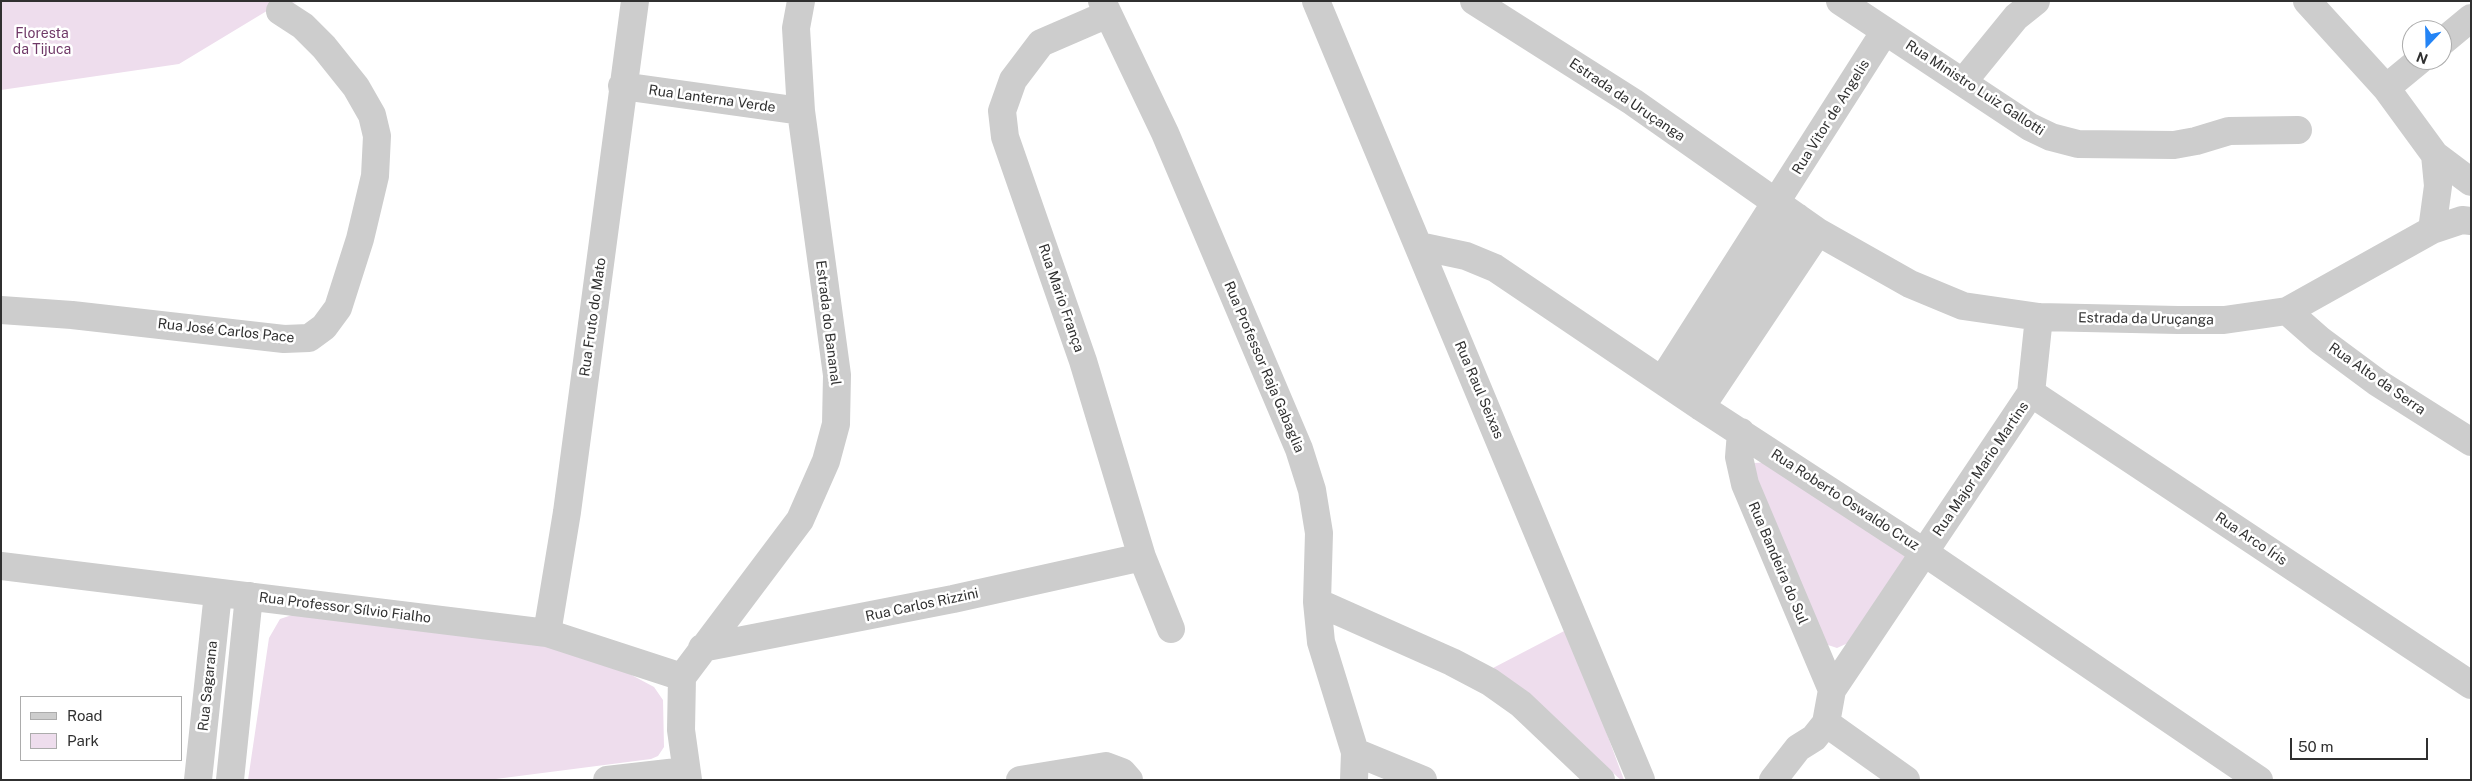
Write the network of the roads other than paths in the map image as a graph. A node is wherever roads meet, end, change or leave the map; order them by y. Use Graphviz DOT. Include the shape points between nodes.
graph roads {
  1 [pos="635,1"];
  2 [pos="801,1"];
  3 [pos="1316,1"];
  4 [pos="1474,1"];
  5 [pos="2036,1"];
  6 [pos="2307,1"];
  7 [pos="1850,4"];
  8 [pos="1105,8"];
  9 [pos="280,11"];
  10 [pos="2471,18"];
  11 [pos="1886,31"];
  12 [pos="2452,34"];
  13 [pos="2408,70"];
  14 [pos="1963,82"];
  15 [pos="622,86"];
  16 [pos="2386,88"];
  17 [pos="801,111"];
  18 [pos="2298,130"];
  19 [pos="2435,155"];
  20 [pos="2471,182"];
  21 [pos="1797,217"];
  22 [pos="2471,221"];
  23 [pos="2432,230"];
  24 [pos="1419,246"];
  25 [pos="1,310"];
  26 [pos="2287,311"];
  27 [pos="2039,317"];
  28 [pos="1682,392"];
  29 [pos="2031,393"];
  30 [pos="1741,432"];
  31 [pos="2471,442"];
  32 [pos="1925,553"];
  33 [pos="1142,557"];
  34 [pos="1,566"];
  35 [pos="218,593"];
  36 [pos="249,596"];
  37 [pos="1317,602"];
  38 [pos="1171,629"];
  39 [pos="548,632"];
  40 [pos="702,648"];
  41 [pos="682,676"];
  42 [pos="2471,685"];
  43 [pos="1832,690"];
  44 [pos="1826,723"];
  45 [pos="1355,752"];
  46 [pos="687,775"];
  47 [pos="1027,779"];
  48 [pos="198,780"];
  49 [pos="230,780"];
  50 [pos="607,780"];
  51 [pos="1129,780"];
  52 [pos="1354,780"];
  53 [pos="1423,780"];
  54 [pos="1601,780"];
  55 [pos="1641,780"];
  56 [pos="1773,780"];
  57 [pos="1906,780"];
  58 [pos="2259,780"];
  1 -- 15 [label="street, Rua Fruto do Mato"];
  2 -- 17 [label="street, Estrada do Bananal" via="796,28"];
  3 -- 24 [label="street, Rua Raul Seixas"];
  4 -- 21 [label="street, Estrada da Uruçanga" via="1632,102"];
  5 -- 14 [label="street" via="2016,18"];
  6 -- 16 [label="street"];
  7 -- 11 [label="street, Rua Ministro Luiz Gallotti"];
  8 -- 33 [label="street, Rua Mario França" via="1041,43 1013,80 1002,111 1005,136 1083,361"];
  8 -- 37 [label="street, Rua Professor Raja Gabaglia" via="1166,133 1299,449 1312,490 1319,533"];
  9 -- 25 [label="street, Rua José Carlos Pace" via="303,26 356,86 372,115 377,136 376,176 360,239 338,308 324,327 310,338 284,339 72,314"];
  10 -- 12 [label="street"];
  11 -- 14 [label="street, Rua Ministro Luiz Gallotti"];
  11 -- 21 [label="street, Rua Vitor de Angelis"];
  13 -- 16 [label="street"];
  14 -- 18 [label="street, Rua Ministro Luiz Gallotti" via="2030,127 2051,138 2078,144 2174,145 2229,130"];
  15 -- 17 [label="street, Rua Lanterna Verde"];
  15 -- 39 [label="street, Rua Fruto do Mato" via="583,395"];
  16 -- 19 [label="street"];
  17 -- 40 [label="street, Estrada do Bananal" via="837,375 836,424 826,461 800,520"];
  19 -- 20 [label="street"];
  19 -- 23 [label="street" via="2438,186"];
  21 -- 27 [label="street, Estrada da Uruçanga" via="1936,297 1963,306"];
  21 -- 28 [label="street"];
  21 -- 28 [label="street"];
  22 -- 23 [label="street, Estrada da Uruçanga" via="2462,220"];
  23 -- 26 [label="street, Estrada da Uruçanga"];
  24 -- 28 [label="street, Rua Roberto Oswaldo Cruz" via="1466,256 1495,268"];
  24 -- 55 [label="street, Rua Raul Seixas"];
  26 -- 27 [label="street, Estrada da Uruçanga" via="2224,320"];
  26 -- 31 [label="street, Rua Alto da Serra" via="2378,383"];
  27 -- 29 [label="street, Rua Major Mario Martins"];
  28 -- 30 [label="street, Rua Roberto Oswaldo Cruz"];
  29 -- 32 [label="street, Rua Major Mario Martins"];
  29 -- 42 [label="street, Rua Arco Íris"];
  30 -- 32 [label="street, Rua Roberto Oswaldo Cruz"];
  30 -- 43 [label="street, Rua Bandeira do Sul" via="1739,457 1744,484"];
  32 -- 43 [label="street, Rua Major Mario Martins"];
  32 -- 58 [label="street, Rua Roberto Oswaldo Cruz"];
  33 -- 38 [label="street, Rua Mario França"];
  33 -- 40 [label="street, Rua Carlos Rizzini" via="953,599"];
  34 -- 35 [label="street, Rua Professor Sílvio Fialho"];
  35 -- 36 [label="street, Rua Professor Sílvio Fialho"];
  35 -- 48 [label="street, Rua Sagarana"];
  36 -- 39 [label="street, Rua Professor Sílvio Fialho"];
  36 -- 49 [label="street"];
  37 -- 45 [label="street, Rua Professor Raja Gabaglia" via="1321,642"];
  37 -- 54 [label="street" via="1490,682 1521,704"];
  39 -- 41 [label="street, Rua Professor Sílvio Fialho"];
  40 -- 41 [label="street, Estrada do Bananal"];
  41 -- 46 [label="street" via="680,730"];
  43 -- 44 [label="street, Rua Major Mario Martins"];
  44 -- 56 [label="street" via="1814,738 1798,748"];
  44 -- 57 [label="street"];
  45 -- 52 [label="street, Rua Professor Raja Gabaglia"];
  45 -- 53 [label="street"];
  46 -- 50 [label="street"];
  47 -- 51 [label="street" via="1106,766 1122,772"];
}
